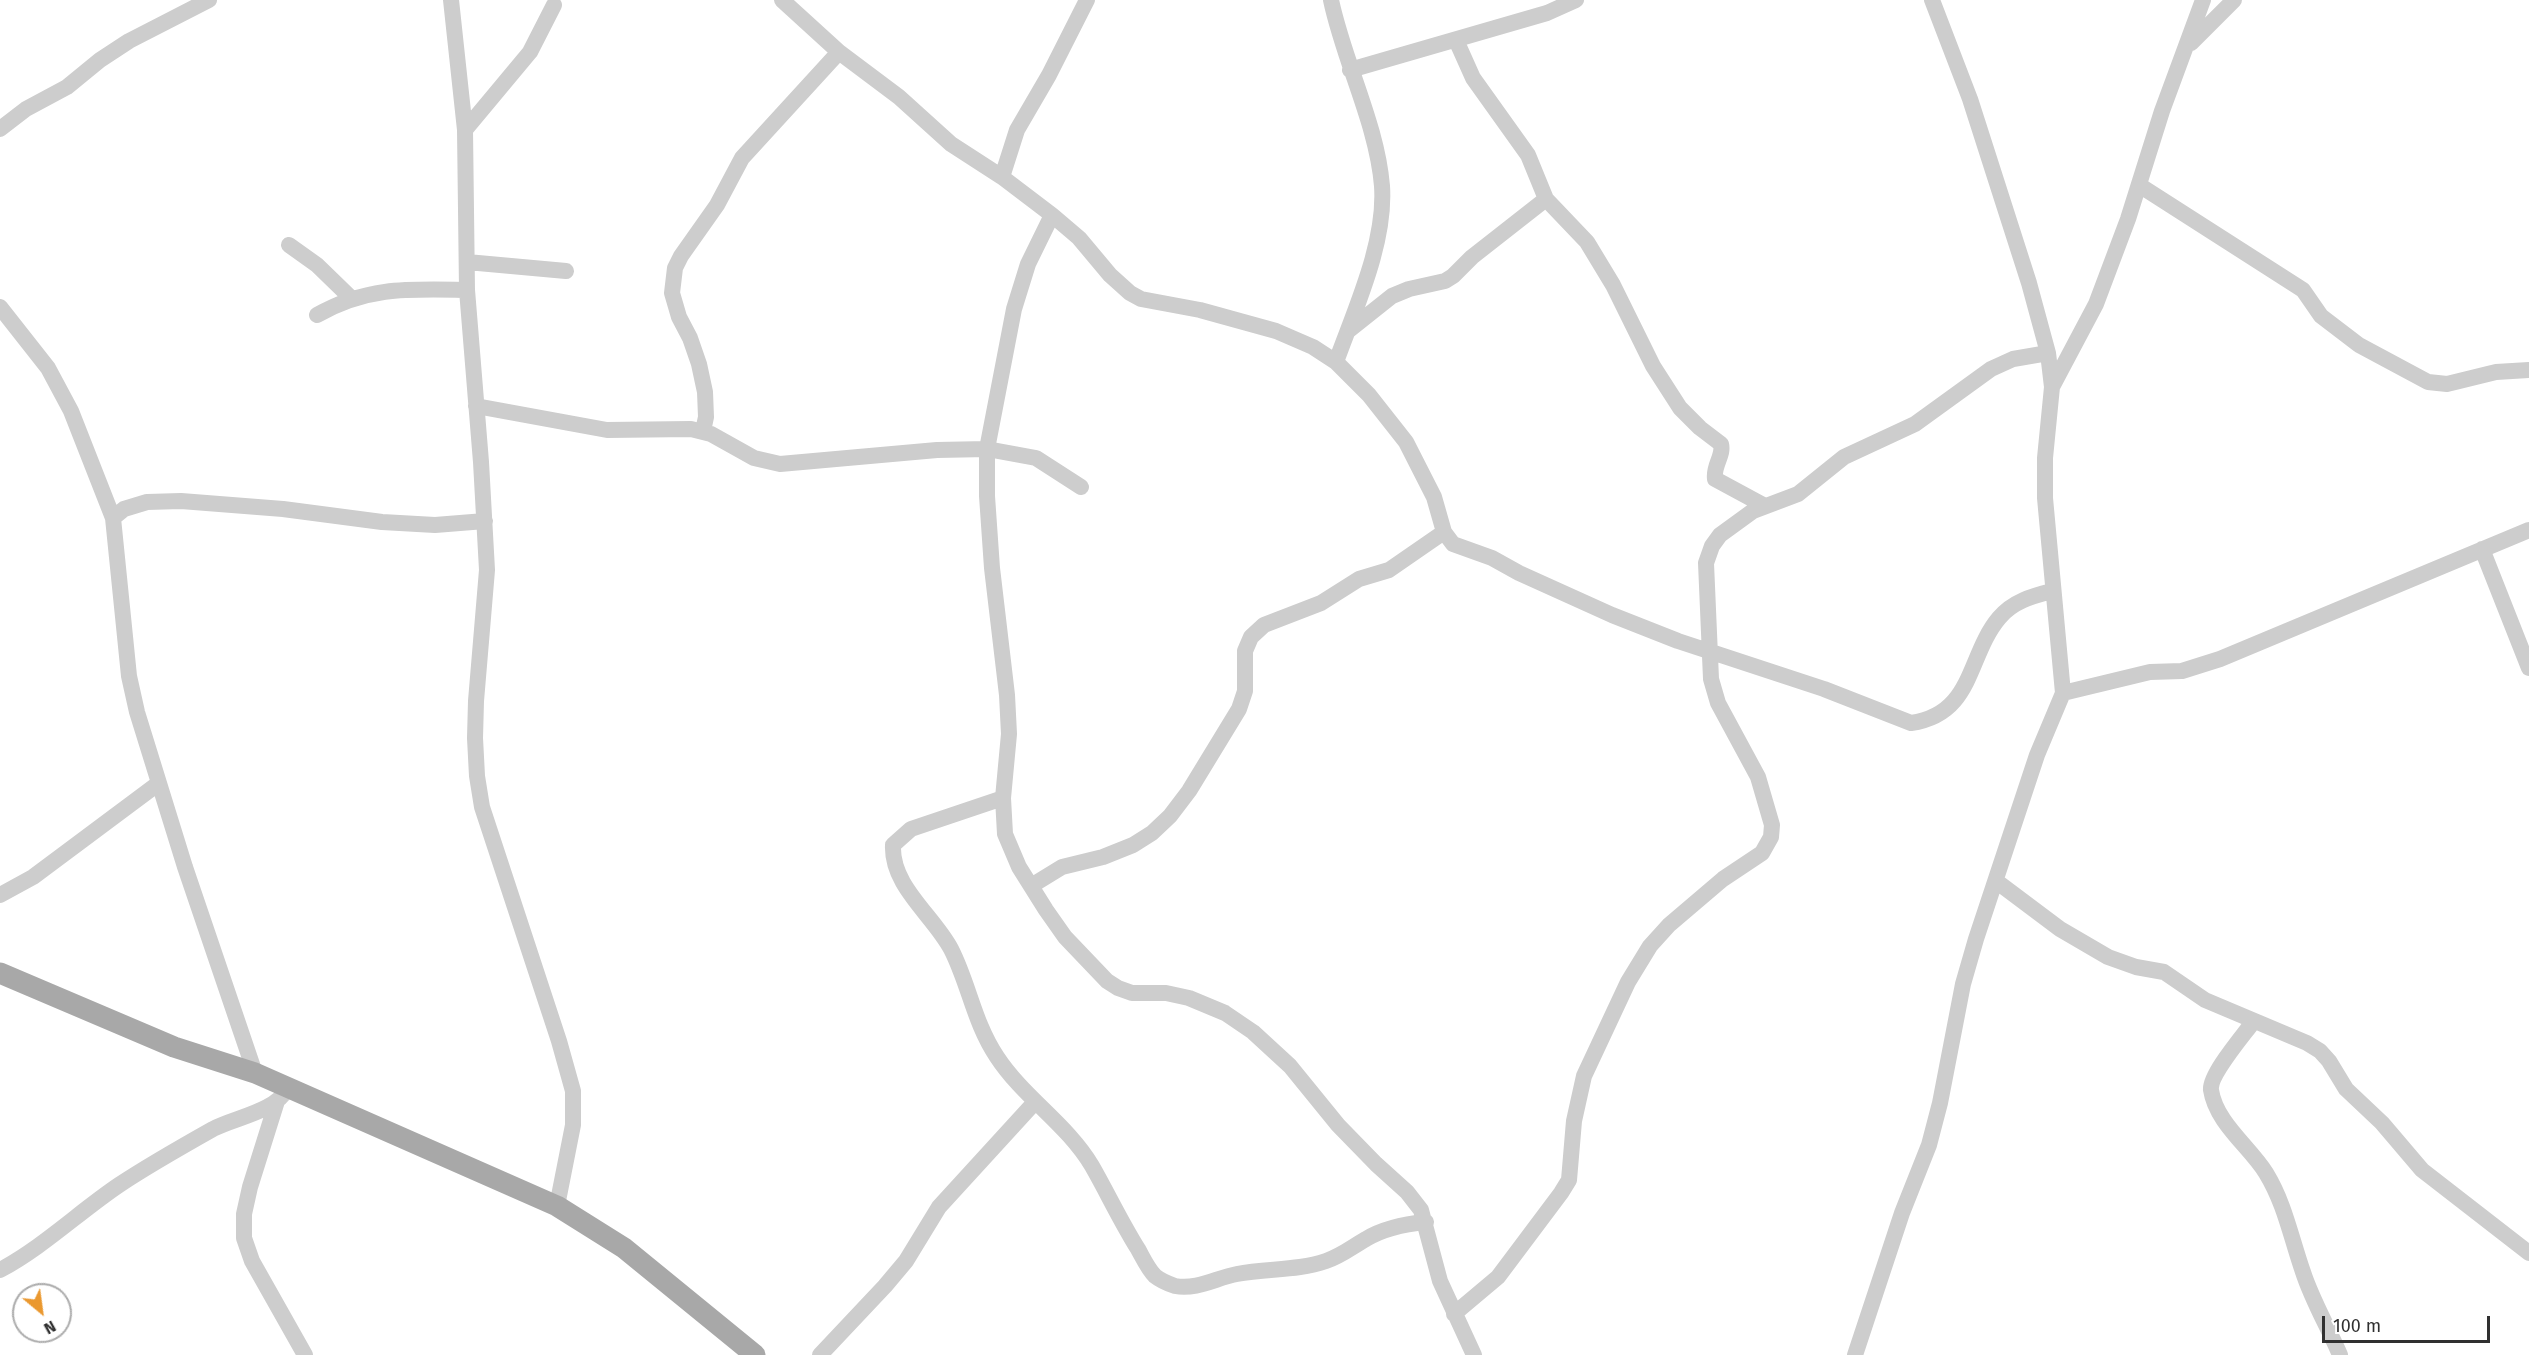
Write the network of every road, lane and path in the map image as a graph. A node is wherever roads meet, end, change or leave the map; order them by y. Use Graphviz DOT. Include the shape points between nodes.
graph roads {
  1 [pos="209,0"];
  2 [pos="451,0"];
  3 [pos="782,0"];
  4 [pos="1087,0"];
  5 [pos="1331,0"];
  6 [pos="1576,0"];
  7 [pos="1932,0"];
  8 [pos="2204,0"];
  9 [pos="2234,0"];
  10 [pos="554,5"];
  11 [pos="1545,6"];
  12 [pos="1456,40"];
  13 [pos="2186,48"];
  14 [pos="839,52"];
  15 [pos="1350,70"];
  16 [pos="0,129"];
  17 [pos="465,130"];
  18 [pos="1002,177"];
  19 [pos="2139,185"];
  20 [pos="1546,199"];
  21 [pos="1052,215"];
  22 [pos="289,245"];
  23 [pos="466,262"];
  24 [pos="566,271"];
  25 [pos="467,290"];
  26 [pos="351,298"];
  27 [pos="0,307"];
  28 [pos="317,315"];
  29 [pos="1347,332"];
  30 [pos="2048,353"];
  31 [pos="1336,362"];
  32 [pos="2529,370"];
  33 [pos="2052,387"];
  34 [pos="476,406"];
  35 [pos="703,431"];
  36 [pos="987,449"];
  37 [pos="1081,487"];
  38 [pos="1765,506"];
  39 [pos="113,518"];
  40 [pos="485,521"];
  41 [pos="2529,530"];
  42 [pos="1444,532"];
  43 [pos="2482,549"];
  44 [pos="2052,591"];
  45 [pos="1709,652"];
  46 [pos="2529,668"];
  47 [pos="2063,693"];
  48 [pos="159,783"];
  49 [pos="1003,798"];
  50 [pos="1996,881"];
  51 [pos="1030,886"];
  52 [pos="0,895"];
  53 [pos="0,973"];
  54 [pos="2253,1022"];
  55 [pos="255,1073"];
  56 [pos="282,1094"];
  57 [pos="1035,1102"];
  58 [pos="557,1206"];
  59 [pos="1426,1222"];
  60 [pos="2529,1253"];
  61 [pos="0,1270"];
  62 [pos="1454,1314"];
  63 [pos="305,1355"];
  64 [pos="755,1355"];
  65 [pos="820,1355"];
  66 [pos="1474,1355"];
  67 [pos="1855,1355"];
  68 [pos="2340,1355"];
  1 -- 16 [label="street" via="129,41 67,87 26,109"];
  2 -- 17 [label="street"];
  3 -- 14 [label="street"];
  4 -- 18 [label="street" via="1017,130"];
  5 -- 15 [label="street"];
  6 -- 11 [label="street"];
  7 -- 30 [label="street" via="1970,99"];
  8 -- 13 [label="street"];
  9 -- 13 [label="street"];
  10 -- 17 [label="street" via="530,52"];
  11 -- 12 [label="street"];
  12 -- 15 [label="street"];
  12 -- 20 [label="street" via="1473,78 1528,155"];
  13 -- 19 [label="street"];
  14 -- 18 [label="street" via="899,97 951,144"];
  14 -- 35 [label="street" via="742,158 717,205 675,267 672,293 699,364 705,392"];
  15 -- 29 [label="street" via="1374,142 1382,186 1380,225"];
  17 -- 23 [label="street"];
  18 -- 21 [label="street"];
  19 -- 32 [label="street" via="2303,290 2321,316 2360,345 2428,382 2447,384 2496,372"];
  19 -- 33 [label="street" via="2096,304"];
  20 -- 29 [label="street" via="1453,276 1392,296"];
  20 -- 38 [label="street" via="1587,242 1653,366 1680,408 1721,444 1723,450 1713,471 1715,479"];
  21 -- 31 [label="street" via="1079,238 1122,286 1141,299 1200,310 1276,332 1313,347"];
  21 -- 36 [label="street" via="1028,264 1014,309"];
  22 -- 26 [label="street"];
  23 -- 24 [label="street"];
  23 -- 25 [label="street"];
  25 -- 26 [label="street" via="389,291"];
  25 -- 34 [label="street"];
  26 -- 28 [label="street"];
  27 -- 39 [label="street" via="53,376 87,447"];
  29 -- 31 [label="street"];
  30 -- 33 [label="street"];
  30 -- 38 [label="street" via="2013,359 1991,369 1915,424 1844,457 1798,494"];
  31 -- 42 [label="street" via="1369,395 1406,442 1434,497"];
  33 -- 44 [label="street" via="2045,488"];
  34 -- 35 [label="street" via="607,430"];
  34 -- 40 [label="street"];
  35 -- 36 [label="street" via="754,458 780,464"];
  36 -- 37 [label="street" via="1036,458"];
  36 -- 49 [label="street" via="992,568 1009,734"];
  38 -- 45 [label="street" via="1753,511 1712,546 1706,563"];
  39 -- 40 [label="street" via="124,509 147,502 181,501 392,523"];
  39 -- 48 [label="street" via="129,676"];
  40 -- 58 [label="street" via="487,570 476,701 477,776 482,807 573,1091 573,1125"];
  41 -- 43 [label="street"];
  42 -- 45 [label="street" via="1453,544 1492,558 1612,615"];
  42 -- 51 [label="street" via="1389,570 1359,579 1321,603 1264,625 1251,637 1245,651 1245,691 1239,709 1170,816 1133,845 1062,867"];
  43 -- 46 [label="street"];
  43 -- 47 [label="street" via="2220,659 2182,671 2150,672"];
  44 -- 45 [label="street" via="2016,603 2000,616 1988,633 1964,688 1944,711 1927,721 1911,723 1824,689"];
  44 -- 47 [label="street"];
  45 -- 62 [label="street" via="1718,703 1758,777 1772,825 1767,848 1695,902 1650,946 1628,982 1584,1076 1574,1120 1569,1180 1498,1277"];
  47 -- 50 [label="street" via="2037,755"];
  48 -- 52 [label="street" via="33,877"];
  48 -- 55 [label="street"];
  49 -- 51 [label="street" via="1005,834"];
  49 -- 57 [label="street" via="910,829 893,845 892,856 906,889 951,950 981,1029 996,1056"];
  50 -- 54 [label="street" via="2060,929 2108,957 2164,972 2205,1000"];
  50 -- 67 [label="street" via="1963,984 1929,1145"];
  51 -- 59 [label="street" via="1065,937 1118,988 1189,998 1225,1013 1253,1032 1290,1066 1338,1125 1407,1192"];
  53 -- 55 [label="main road" via="174,1047"];
  54 -- 60 [label="street" via="2320,1051 2346,1089 2422,1170"];
  54 -- 68 [label="street" via="2213,1076 2210,1089 2215,1105 2266,1172 2284,1206 2304,1275"];
  55 -- 56 [label="main road"];
  56 -- 58 [label="main road"];
  56 -- 61 [label="street" via="178,1148"];
  56 -- 63 [label="street" via="250,1187 244,1238 252,1261"];
  57 -- 59 [label="street" via="1081,1148 1149,1267 1172,1285 1192,1286 1235,1274 1309,1266 1337,1257 1386,1229"];
  57 -- 65 [label="street" via="945,1200 906,1261"];
  58 -- 64 [label="main road" via="624,1248"];
  59 -- 62 [label="street" via="1440,1281"];
  62 -- 66 [label="street"];
}
